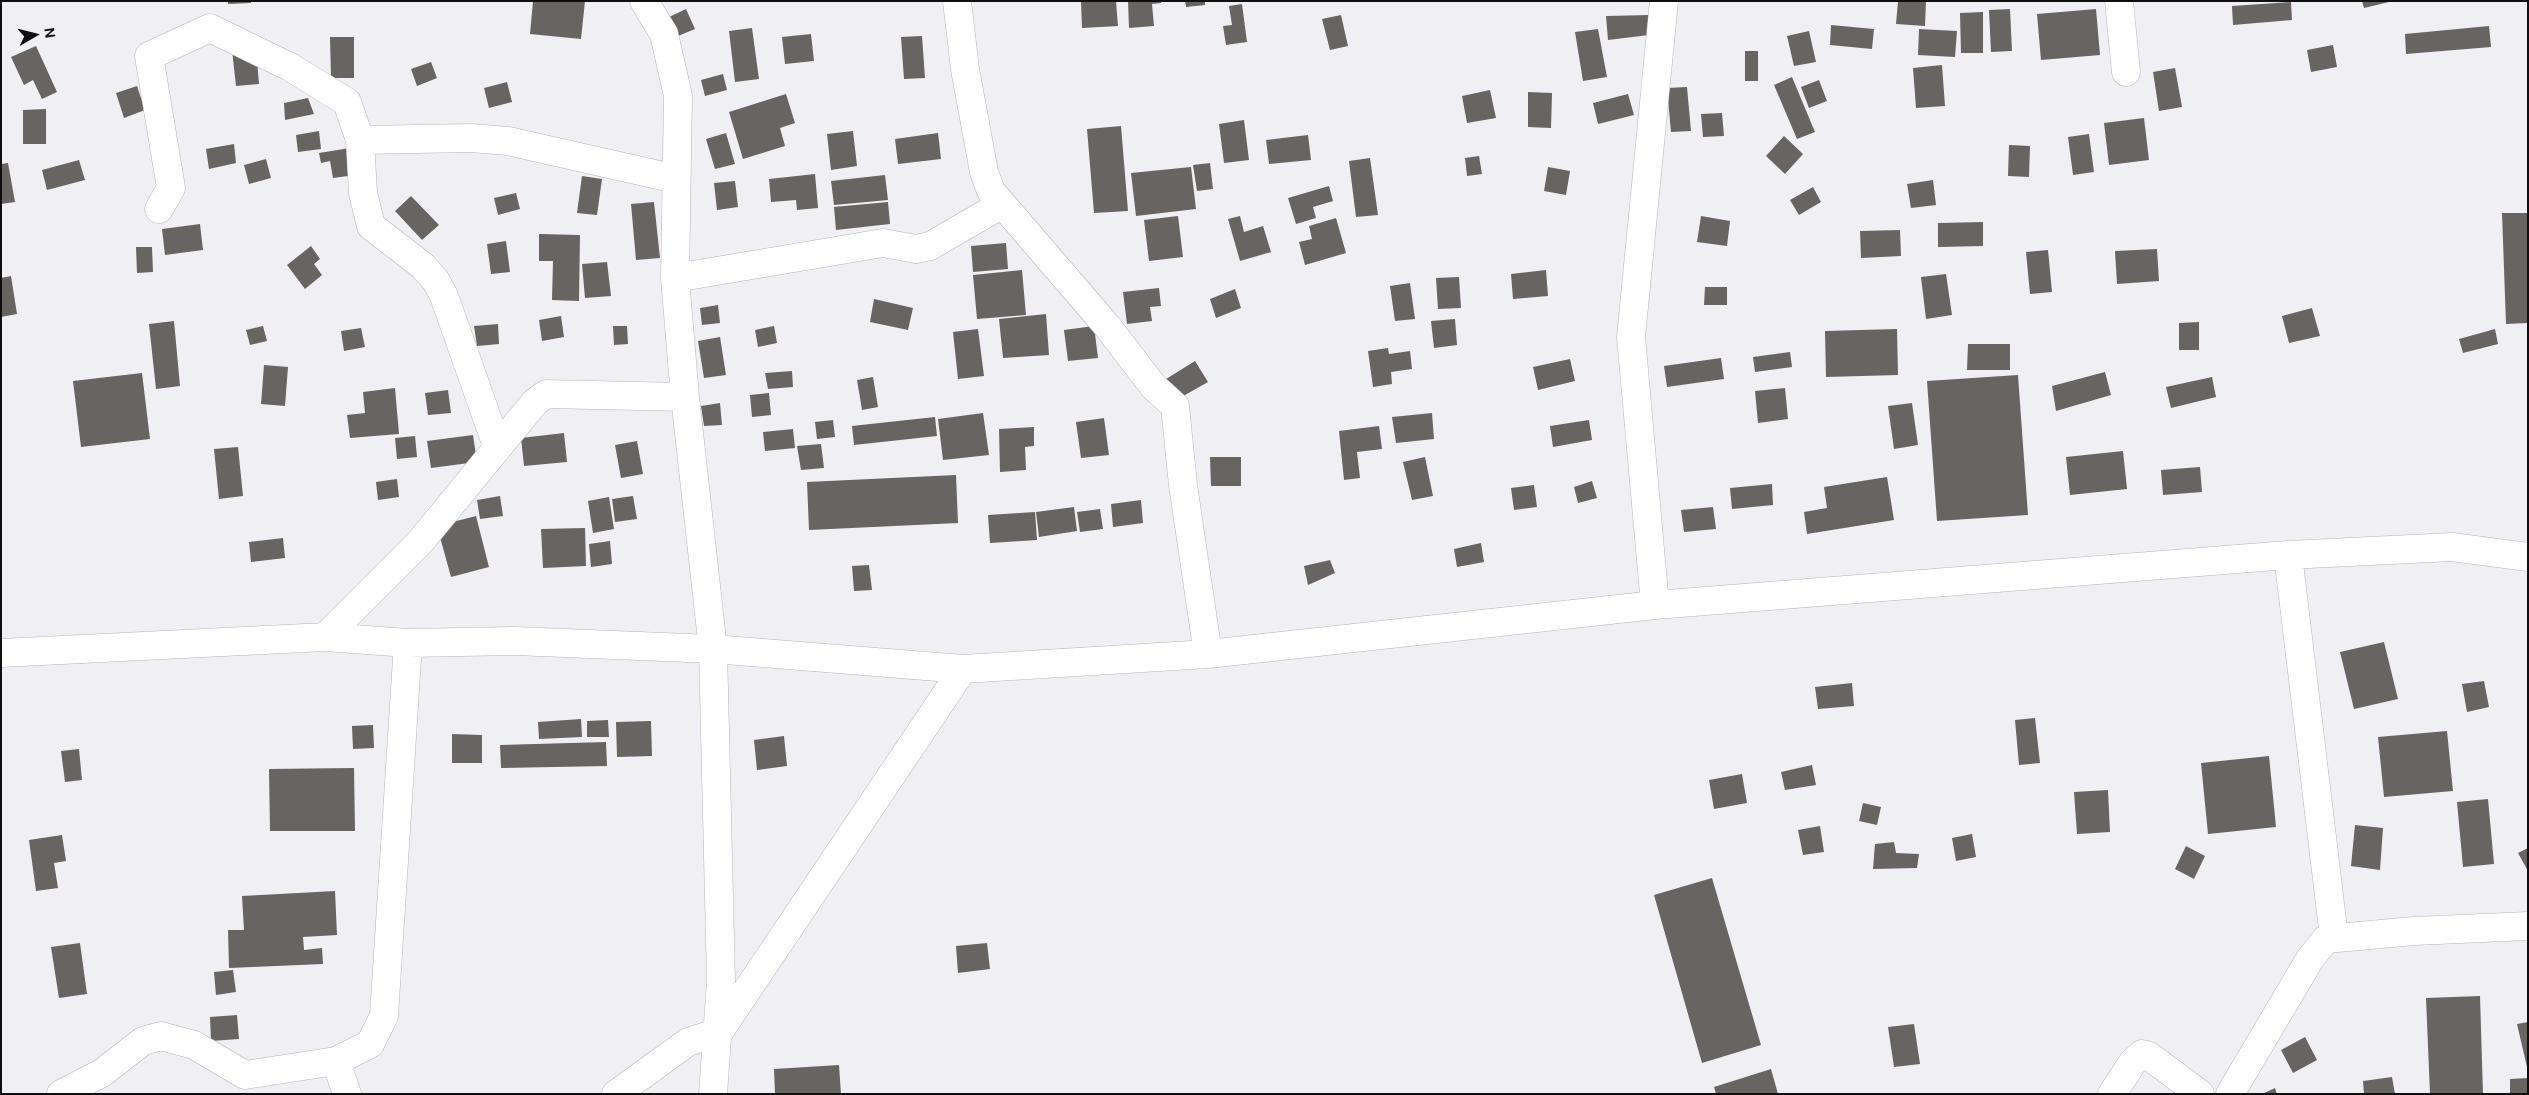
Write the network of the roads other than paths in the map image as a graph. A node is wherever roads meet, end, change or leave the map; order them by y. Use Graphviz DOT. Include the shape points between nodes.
graph roads {
  1 [pos="644,1"];
  2 [pos="957,1"];
  3 [pos="1664,1"];
  4 [pos="2118,1"];
  5 [pos="2126,72"];
  6 [pos="360,140"];
  7 [pos="676,179"];
  8 [pos="1001,205"];
  9 [pos="160,209"];
  10 [pos="675,278"];
  11 [pos="685,397"];
  12 [pos="497,446"];
  13 [pos="2288,556"];
  14 [pos="2528,556"];
  15 [pos="1655,605"];
  16 [pos="325,637"];
  17 [pos="408,643"];
  18 [pos="713,649"];
  19 [pos="1,653"];
  20 [pos="1208,654"];
  21 [pos="963,669"];
  22 [pos="2528,926"];
  23 [pos="2334,937"];
  24 [pos="719,1032"];
  25 [pos="336,1061"];
  26 [pos="61,1094"];
  27 [pos="347,1094"];
  28 [pos="616,1094"];
  29 [pos="713,1094"];
  30 [pos="2112,1094"];
  31 [pos="2200,1094"];
  32 [pos="2230,1094"];
  1 -- 7 [label="street" via="664,34 678,96"];
  2 -- 8 [label="street" via="965,69 984,172"];
  3 -- 15 [label="street" via="1631,337"];
  4 -- 5 [label="street"];
  6 -- 7 [label="street" via="471,138 508,141"];
  6 -- 9 [label="street" via="346,102 282,62 210,28 150,56 171,188"];
  6 -- 12 [label="street" via="363,194 371,226 423,266 436,281"];
  7 -- 10 [label="street"];
  8 -- 10 [label="street" via="930,246 916,248 883,243"];
  8 -- 20 [label="street" via="1107,326 1154,387 1175,406"];
  10 -- 11 [label="street"];
  11 -- 12 [label="street" via="546,394 535,402"];
  11 -- 18 [label="street"];
  12 -- 16 [label="street" via="421,541"];
  13 -- 14 [label="street" via="2452,547"];
  13 -- 15 [label="street"];
  13 -- 23 [label="street"];
  15 -- 20 [label="street"];
  16 -- 17 [label="street"];
  16 -- 19 [label="street"];
  17 -- 18 [label="street" via="515,641"];
  17 -- 25 [label="street" via="384,1016 370,1044"];
  18 -- 21 [label="street"];
  18 -- 24 [label="street" via="720,902"];
  20 -- 21 [label="street"];
  21 -- 24 [label="street"];
  22 -- 23 [label="street"];
  23 -- 32 [label="street" via="2326,939 2310,959"];
  24 -- 28 [label="street" via="688,1042"];
  24 -- 29 [label="street"];
  25 -- 26 [label="street" via="245,1075 194,1045 161,1036 143,1041 102,1073"];
  25 -- 27 [label="street"];
  30 -- 31 [label="street" via="2142,1054"];
}
